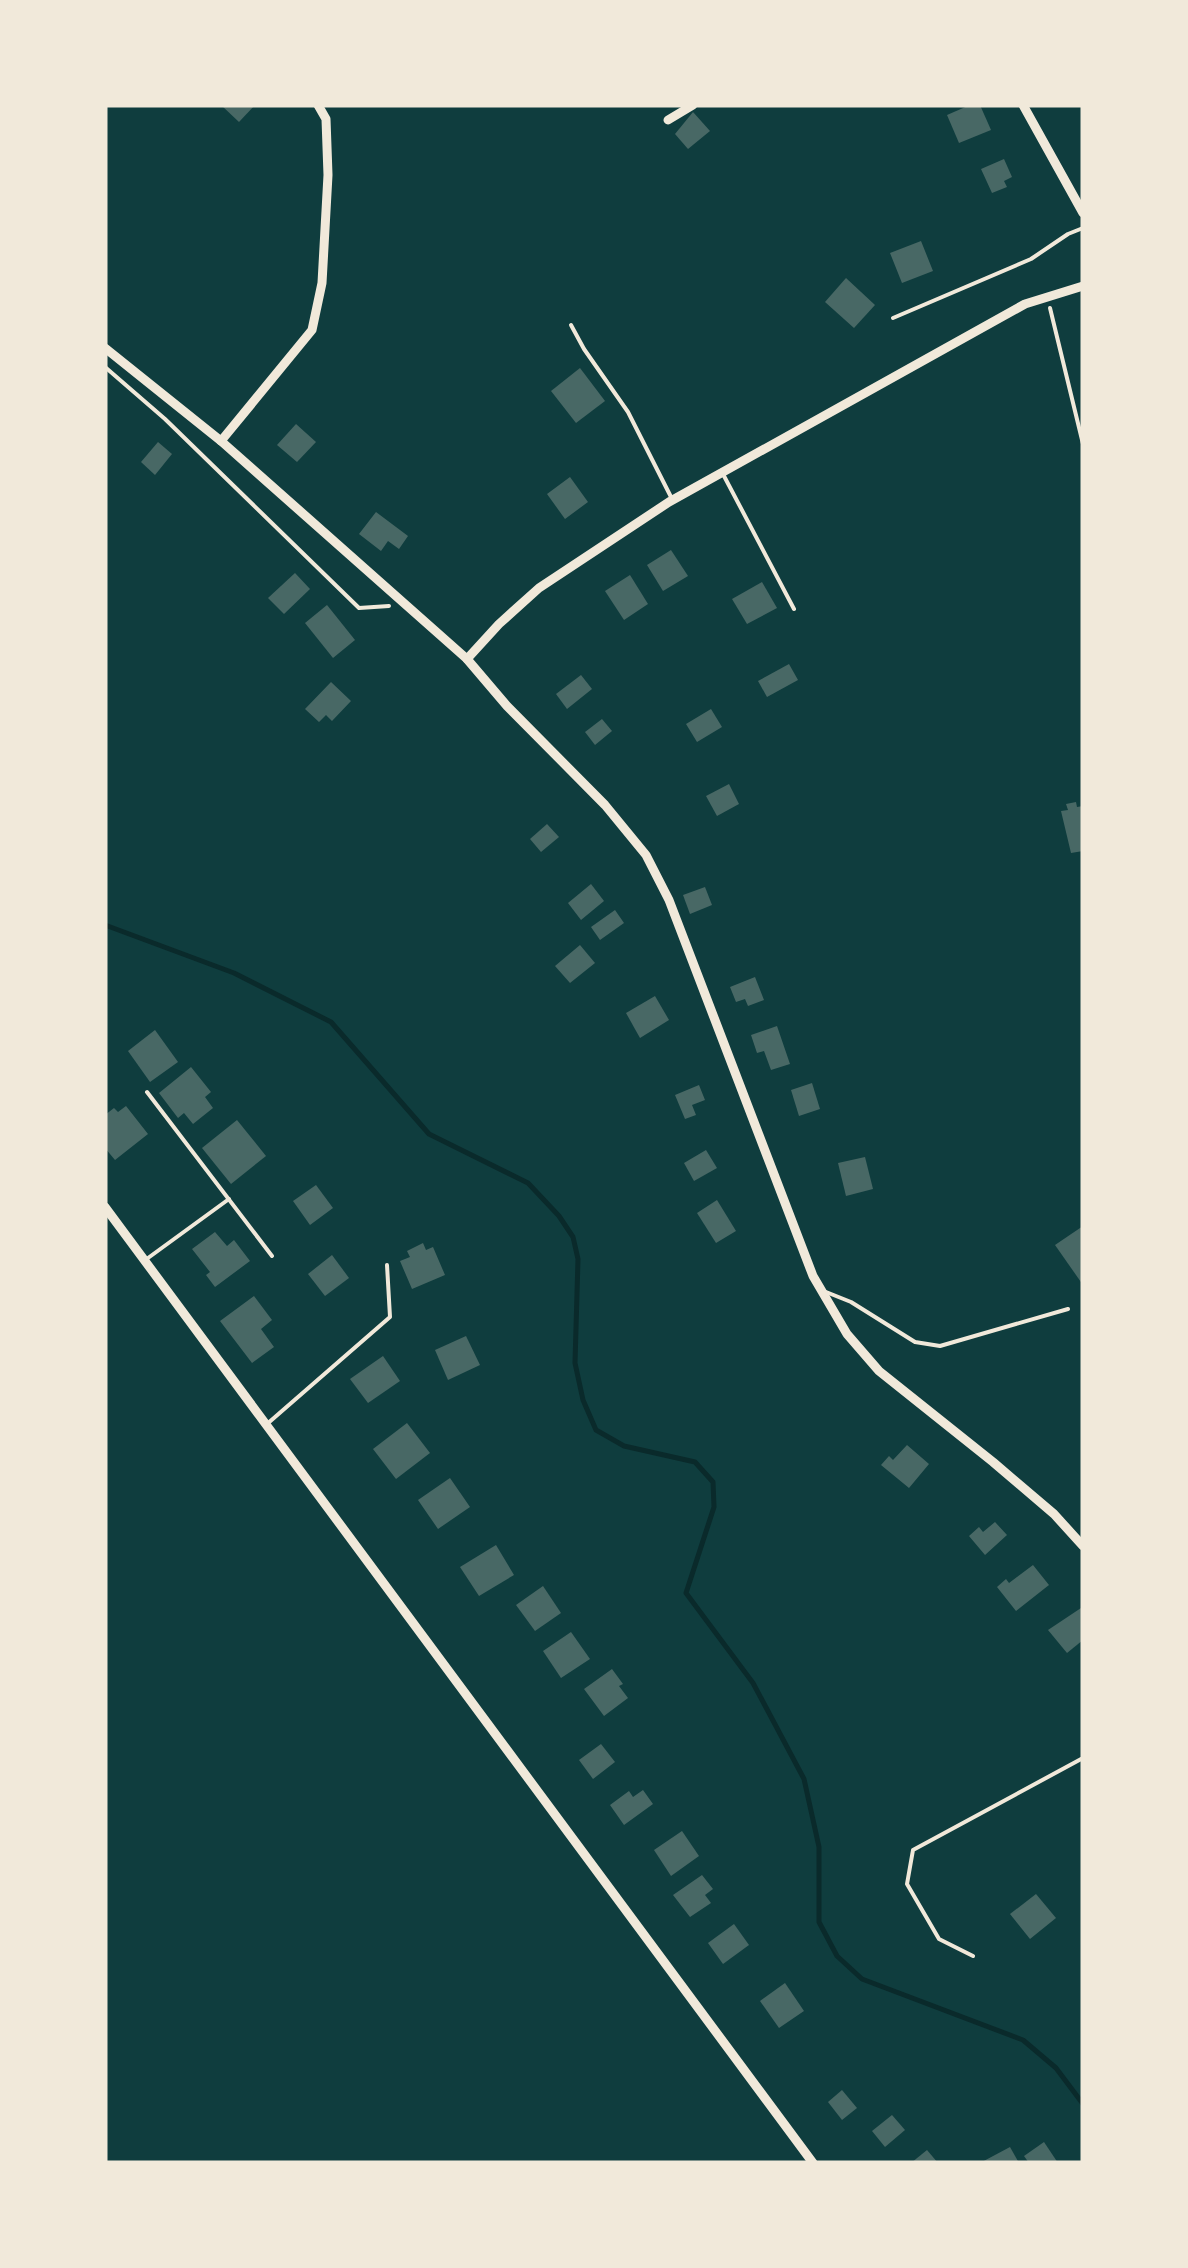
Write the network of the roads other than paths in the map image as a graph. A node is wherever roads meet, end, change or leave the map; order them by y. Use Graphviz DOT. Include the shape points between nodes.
graph roads {
  1 [pos="318,105"];
  2 [pos="693,105"];
  3 [pos="1023,105"];
  4 [pos="668,120"];
  5 [pos="1083,213"];
  6 [pos="1083,228"];
  7 [pos="1083,286"];
  8 [pos="893,318"];
  9 [pos="571,324"];
  10 [pos="105,348"];
  11 [pos="221,441"];
  12 [pos="722,472"];
  13 [pos="672,500"];
  14 [pos="794,609"];
  15 [pos="467,659"];
  16 [pos="146,1092"];
  17 [pos="228,1199"];
  18 [pos="105,1207"];
  19 [pos="272,1256"];
  20 [pos="145,1260"];
  21 [pos="387,1266"];
  22 [pos="822,1290"];
  23 [pos="1068,1309"];
  24 [pos="267,1424"];
  25 [pos="1083,1546"];
  26 [pos="1083,1758"];
  27 [pos="973,1956"];
  28 [pos="814,2163"];
  1 -- 11 [label="street" via="326,119 328,175 322,282 312,330"];
  2 -- 4 [label="street"];
  3 -- 5 [label="street"];
  6 -- 8 [label="lane" via="1031,260"];
  7 -- 12 [label="street" via="1025,304"];
  9 -- 13 [label="lane" via="628,412"];
  10 -- 11 [label="street"];
  11 -- 15 [label="street"];
  12 -- 13 [label="street"];
  12 -- 14 [label="lane"];
  13 -- 15 [label="street" via="538,588"];
  15 -- 22 [label="street" via="646,855"];
  16 -- 17 [label="lane"];
  17 -- 19 [label="lane"];
  17 -- 20 [label="lane"];
  18 -- 20 [label="street"];
  20 -- 24 [label="street"];
  21 -- 24 [label="lane" via="390,1317"];
  22 -- 23 [label="lane" via="915,1342 940,1346"];
  22 -- 25 [label="street" via="846,1334 879,1371 1030,1493"];
  24 -- 28 [label="street"];
  26 -- 27 [label="lane" via="914,1850 907,1884 938,1939"];
}
